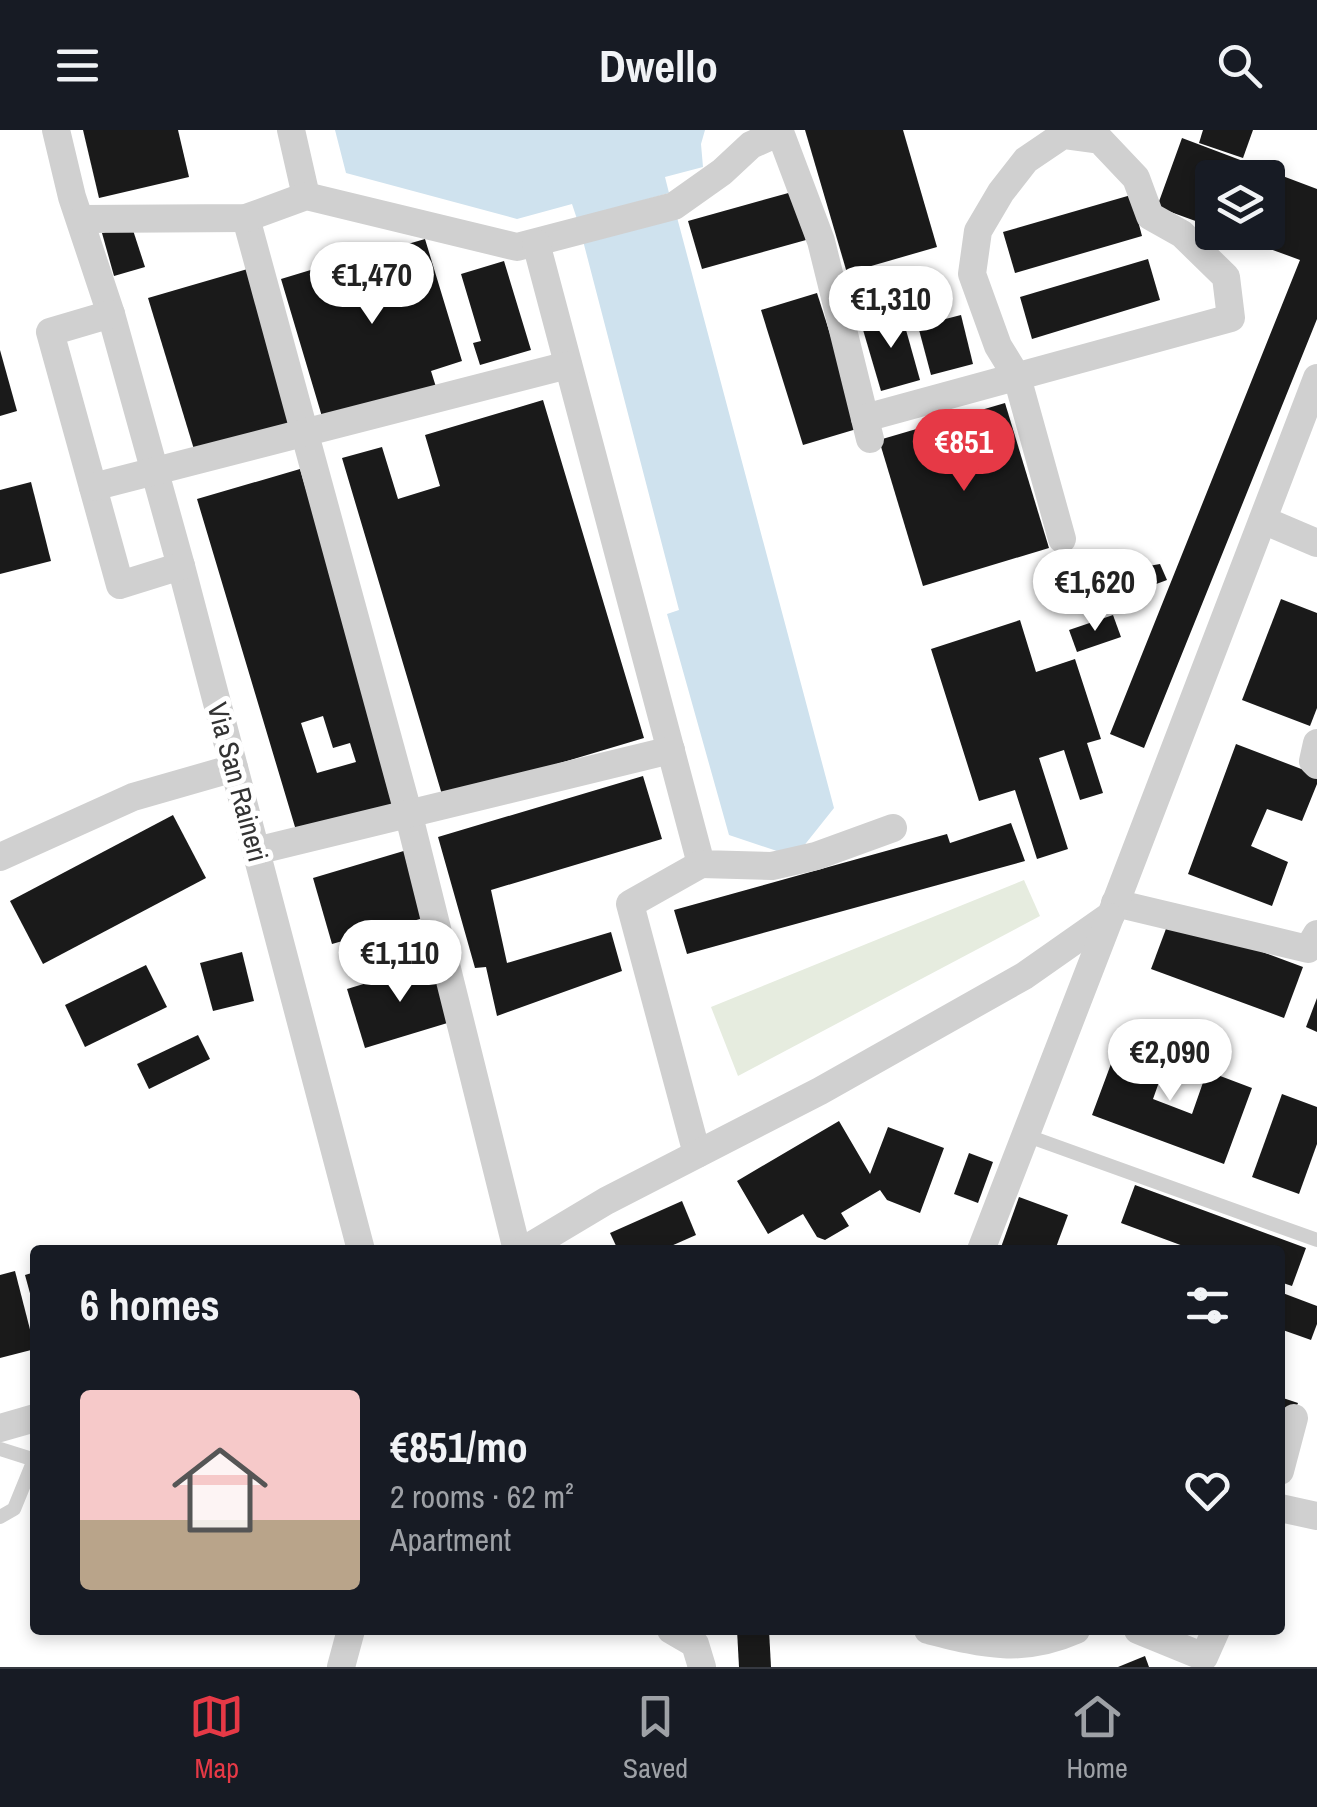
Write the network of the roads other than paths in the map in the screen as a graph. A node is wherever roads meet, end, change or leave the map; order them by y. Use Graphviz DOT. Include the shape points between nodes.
graph roads {
  1 [pos="56,130"];
  2 [pos="290,130"];
  3 [pos="306,196"];
  4 [pos="246,218"];
  5 [pos="82,219"];
  6 [pos="536,243"];
  7 [pos="111,314"];
  8 [pos="568,365"];
  9 [pos="1017,378"];
  10 [pos="1317,378"];
  11 [pos="302,434"];
  12 [pos="154,471"];
  13 [pos="93,487"];
  14 [pos="1263,520"];
  15 [pos="1062,539"];
  16 [pos="1317,543"];
  17 [pos="181,566"];
  18 [pos="1317,743"];
  19 [pos="671,750"];
  20 [pos="1317,766"];
  21 [pos="234,768"];
  22 [pos="409,816"];
  23 [pos="893,828"];
  24 [pos="256,851"];
  25 [pos="0,857"];
  26 [pos="701,864"];
  27 [pos="1113,909"];
  28 [pos="1317,934"];
  29 [pos="1026,1136"];
  30 [pos="698,1154"];
  31 [pos="1317,1240"];
  32 [pos="360,1245"];
  33 [pos="520,1245"];
  34 [pos="530,1245"];
  35 [pos="983,1245"];
  36 [pos="1294,1418"];
  37 [pos="30,1419"];
  38 [pos="0,1428"];
  39 [pos="0,1449"];
  40 [pos="1285,1451"];
  41 [pos="30,1458"];
  42 [pos="30,1472"];
  43 [pos="1285,1509"];
  44 [pos="1317,1516"];
  45 [pos="0,1517"];
  46 [pos="350,1635"];
  47 [pos="680,1635"];
  48 [pos="948,1635"];
  49 [pos="1065,1635"];
  50 [pos="1150,1635"];
  51 [pos="1214,1635"];
  52 [pos="341,1667"];
  53 [pos="702,1667"];
  1 -- 5 [label="street, Via San Raineri"];
  2 -- 3 [label="street"];
  3 -- 4 [label="street"];
  3 -- 6 [label="street" via="518,247"];
  4 -- 5 [label="street"];
  4 -- 11 [label="street"];
  5 -- 7 [label="street, Via San Raineri"];
  6 -- 8 [label="street"];
  6 -- 9 [label="street" via="674,206 751,145 780,132 822,241 867,428"];
  7 -- 12 [label="street, Via San Raineri"];
  7 -- 13 [label="street" via="50,332"];
  8 -- 11 [label="street"];
  8 -- 19 [label="street"];
  9 -- 9 [label="street" via="1231,318 1226,277 1182,234 1150,216 1136,178 1100,140 1063,134 1026,160 978,231 972,274"];
  9 -- 15 [label="street"];
  10 -- 14 [label="street"];
  11 -- 12 [label="street"];
  11 -- 22 [label="street"];
  12 -- 13 [label="street"];
  12 -- 17 [label="street, Via San Raineri"];
  13 -- 17 [label="street" via="120,585"];
  14 -- 16 [label="street"];
  14 -- 27 [label="street"];
  17 -- 21 [label="street, Via San Raineri"];
  18 -- 20 [label="street"];
  19 -- 22 [label="street"];
  19 -- 26 [label="street"];
  21 -- 24 [label="street, Via San Raineri"];
  21 -- 25 [label="street" via="133,798"];
  22 -- 24 [label="street"];
  22 -- 33 [label="street"];
  23 -- 26 [label="street" via="772,866"];
  24 -- 32 [label="street, Via San Raineri"];
  26 -- 30 [label="street" via="630,904"];
  27 -- 28 [label="street" via="1308,949"];
  27 -- 29 [label="street"];
  27 -- 30 [label="street" via="1024,976"];
  29 -- 31 [label="lane"];
  29 -- 35 [label="street"];
  30 -- 34 [label="street"];
  36 -- 40 [label="street"];
  37 -- 38 [label="street"];
  39 -- 41 [label="lane"];
  42 -- 45 [label="lane" via="14,1509"];
  43 -- 44 [label="street"];
  46 -- 52 [label="street"];
  47 -- 53 [label="street" via="695,1644"];
  48 -- 49 [label="street" via="988,1645 1048,1643"];
  50 -- 51 [label="street" via="1204,1657"];
}
